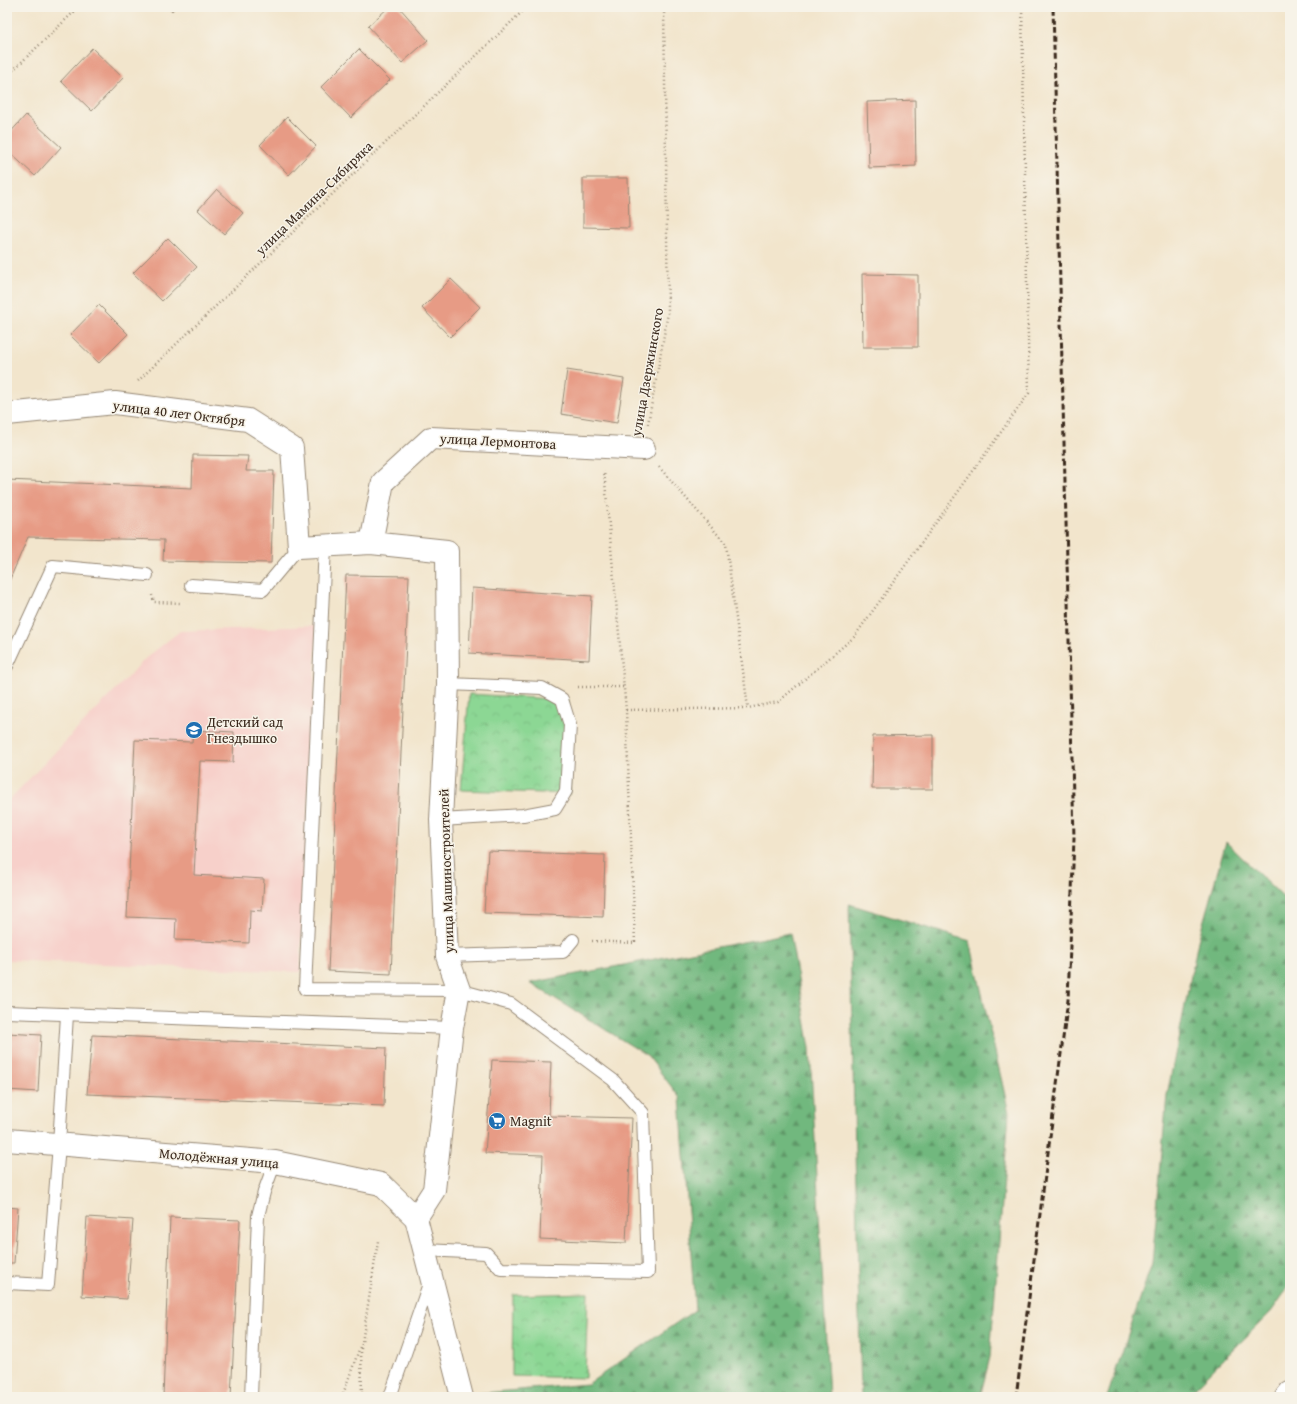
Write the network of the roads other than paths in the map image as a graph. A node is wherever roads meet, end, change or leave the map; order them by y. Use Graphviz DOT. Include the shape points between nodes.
graph roads {
  1 [pos="7,414"];
  2 [pos="644,449"];
  3 [pos="371,543"];
  4 [pos="325,546"];
  5 [pos="299,547"];
  6 [pos="147,575"];
  7 [pos="191,585"];
  8 [pos="7,666"];
  9 [pos="448,684"];
  10 [pos="441,820"];
  11 [pos="573,940"];
  12 [pos="447,956"];
  13 [pos="459,990"];
  14 [pos="7,1012"];
  15 [pos="67,1015"];
  16 [pos="452,1028"];
  17 [pos="7,1140"];
  18 [pos="59,1144"];
  19 [pos="275,1162"];
  20 [pos="416,1218"];
  21 [pos="425,1250"];
  22 [pos="431,1278"];
  23 [pos="7,1283"];
  24 [pos="1290,1392"];
  25 [pos="251,1397"];
  26 [pos="390,1397"];
  27 [pos="462,1397"];
  28 [pos="1286,1397"];
  1 -- 5 [label="street, улица 40 лет Октября" via="115,403 248,420 292,448"];
  2 -- 3 [label="street, улица Лермонтова" via="431,438 383,482"];
  3 -- 4 [label="street"];
  3 -- 9 [label="street, улица Машиностроителей" via="447,551"];
  4 -- 5 [label="street"];
  4 -- 13 [label="lane" via="305,989"];
  5 -- 7 [label="lane" via="263,590"];
  6 -- 8 [label="lane" via="53,566"];
  9 -- 10 [label="street, улица Машиностроителей"];
  9 -- 10 [label="lane" via="542,688 562,699 570,725 566,791 555,809 523,815"];
  10 -- 12 [label="street, улица Машиностроителей"];
  11 -- 12 [label="lane" via="563,952"];
  12 -- 13 [label="street, улица Машиностроителей"];
  13 -- 16 [label="street, улица Машиностроителей"];
  13 -- 21 [label="lane" via="511,1004 613,1080 643,1112 648,1272 501,1269 486,1253"];
  14 -- 15 [label="lane"];
  15 -- 16 [label="lane"];
  15 -- 18 [label="lane"];
  16 -- 20 [label="street, улица Машиностроителей" via="434,1190"];
  17 -- 18 [label="street, Молодёжная улица"];
  18 -- 19 [label="street, Молодёжная улица"];
  18 -- 23 [label="lane" via="48,1285"];
  19 -- 20 [label="street, Молодёжная улица" via="381,1184"];
  19 -- 25 [label="lane" via="258,1216"];
  20 -- 21 [label="street"];
  21 -- 22 [label="street"];
  22 -- 26 [label="lane"];
  22 -- 27 [label="street"];
  24 -- 28 [label="street"];
}
